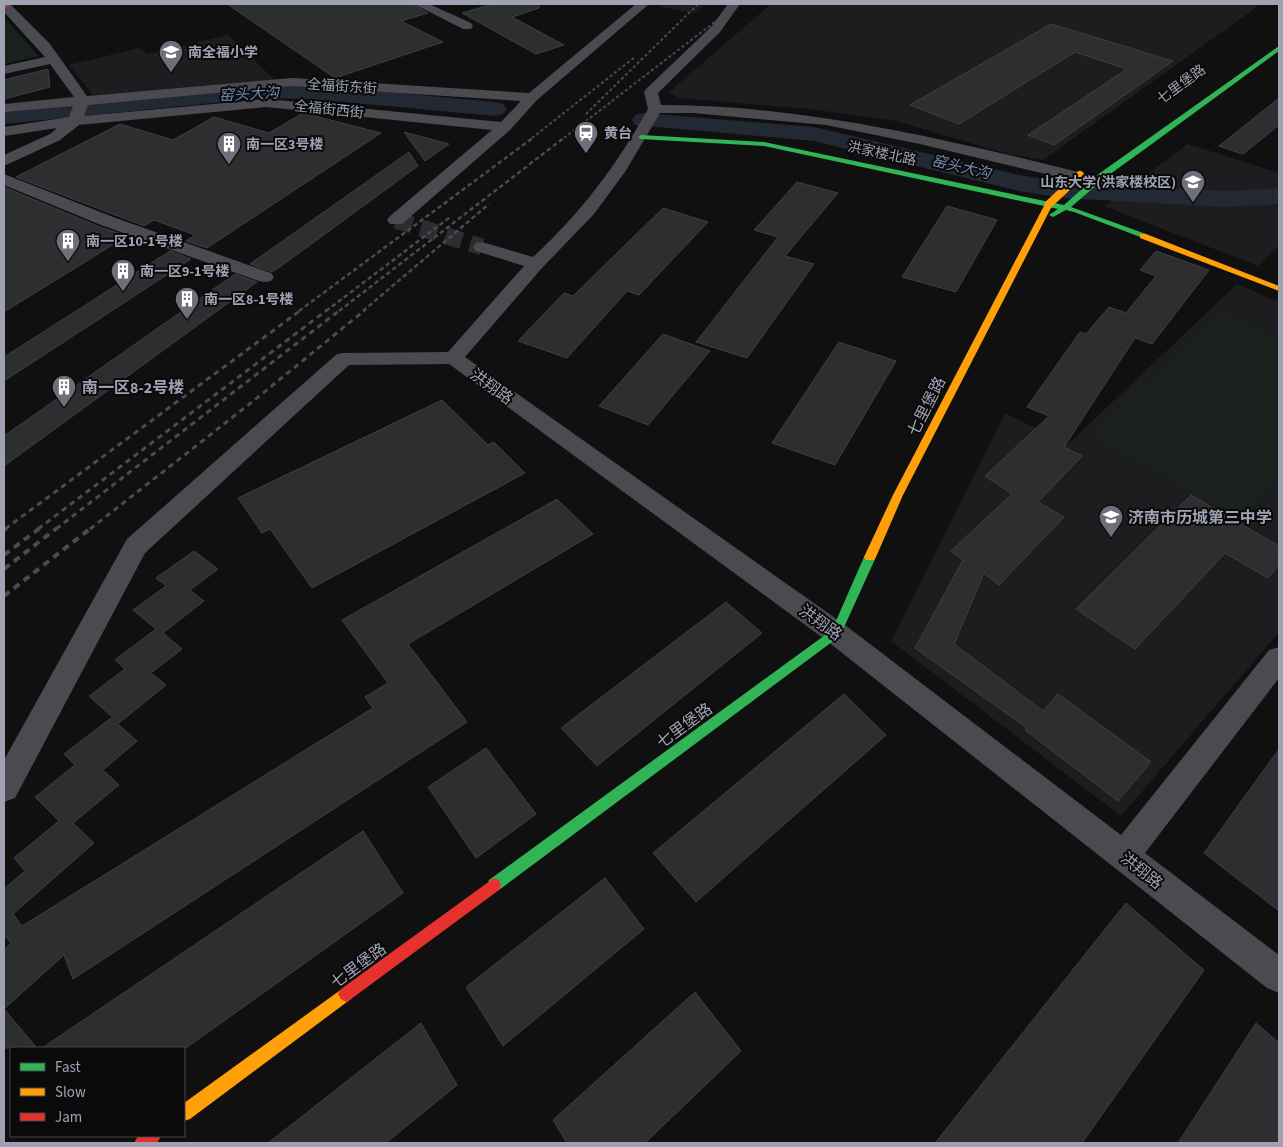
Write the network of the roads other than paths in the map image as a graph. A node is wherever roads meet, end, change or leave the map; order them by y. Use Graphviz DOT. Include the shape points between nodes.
graph roads {
  1 [pos="420,4"];
  2 [pos="642,4"];
  3 [pos="734,4"];
  4 [pos="5,5"];
  5 [pos="467,26"];
  6 [pos="1279,48"];
  7 [pos="53,59"];
  8 [pos="4,70"];
  9 [pos="532,98"];
  10 [pos="83,100"];
  11 [pos="4,108"];
  12 [pos="655,109"];
  13 [pos="74,121"];
  14 [pos="505,127"];
  15 [pos="4,131"];
  16 [pos="641,137"];
  17 [pos="4,161"];
  18 [pos="1088,175"];
  19 [pos="4,179"];
  20 [pos="1049,204"];
  21 [pos="1066,207"];
  22 [pos="396,220"];
  23 [pos="1037,224"];
  24 [pos="482,247"];
  25 [pos="536,264"];
  26 [pos="265,276"];
  27 [pos="1279,289"];
  28 [pos="453,358"];
  29 [pos="836,633"];
  30 [pos="1279,658"];
  31 [pos="4,788"];
  32 [pos="1124,856"];
  33 [pos="1279,976"];
  34 [pos="185,1112"];
  1 -- 5 [label="street"];
  2 -- 9 [label="street"];
  3 -- 12 [label="street" via="716,29 651,92"];
  4 -- 7 [label="street"];
  6 -- 18 [label="main road, 七里堡路" via="1144,148"];
  7 -- 8 [label="street"];
  7 -- 10 [label="street"];
  9 -- 10 [label="street, 全福街东街" via="292,82"];
  9 -- 14 [label="street"];
  10 -- 11 [label="street, 全福街东街"];
  10 -- 13 [label="street"];
  12 -- 16 [label="street, 洪翔路"];
  12 -- 18 [label="street" via="693,109 826,121"];
  13 -- 14 [label="street, 全福街西街" via="266,103"];
  13 -- 15 [label="street, 全福街西街"];
  13 -- 17 [label="street" via="55,137"];
  14 -- 22 [label="street"];
  16 -- 20 [label="main road, 洪家楼北路" via="764,144"];
  16 -- 25 [label="street, 洪翔路" via="607,190"];
  18 -- 20 [label="main road, 七里堡路, bridge"];
  18 -- 21 [label="main road, 七里堡路"];
  19 -- 26 [label="street" via="107,221"];
  20 -- 21 [label="main road, 洪家楼北路"];
  20 -- 23 [label="main road, 七里堡路"];
  21 -- 23 [label="main road, 七里堡路"];
  21 -- 27 [label="main road, 洪家楼北路"];
  23 -- 29 [label="main road, 七里堡路" via="898,495"];
  24 -- 25 [label="street"];
  25 -- 28 [label="street, 洪翔路"];
  28 -- 29 [label="street, 洪翔路"];
  28 -- 31 [label="street" via="344,359 136,546"];
  29 -- 32 [label="street, 洪翔路"];
  29 -- 34 [label="main road, 七里堡路"];
  30 -- 32 [label="street"];
  32 -- 33 [label="street, 洪翔路"];
}
